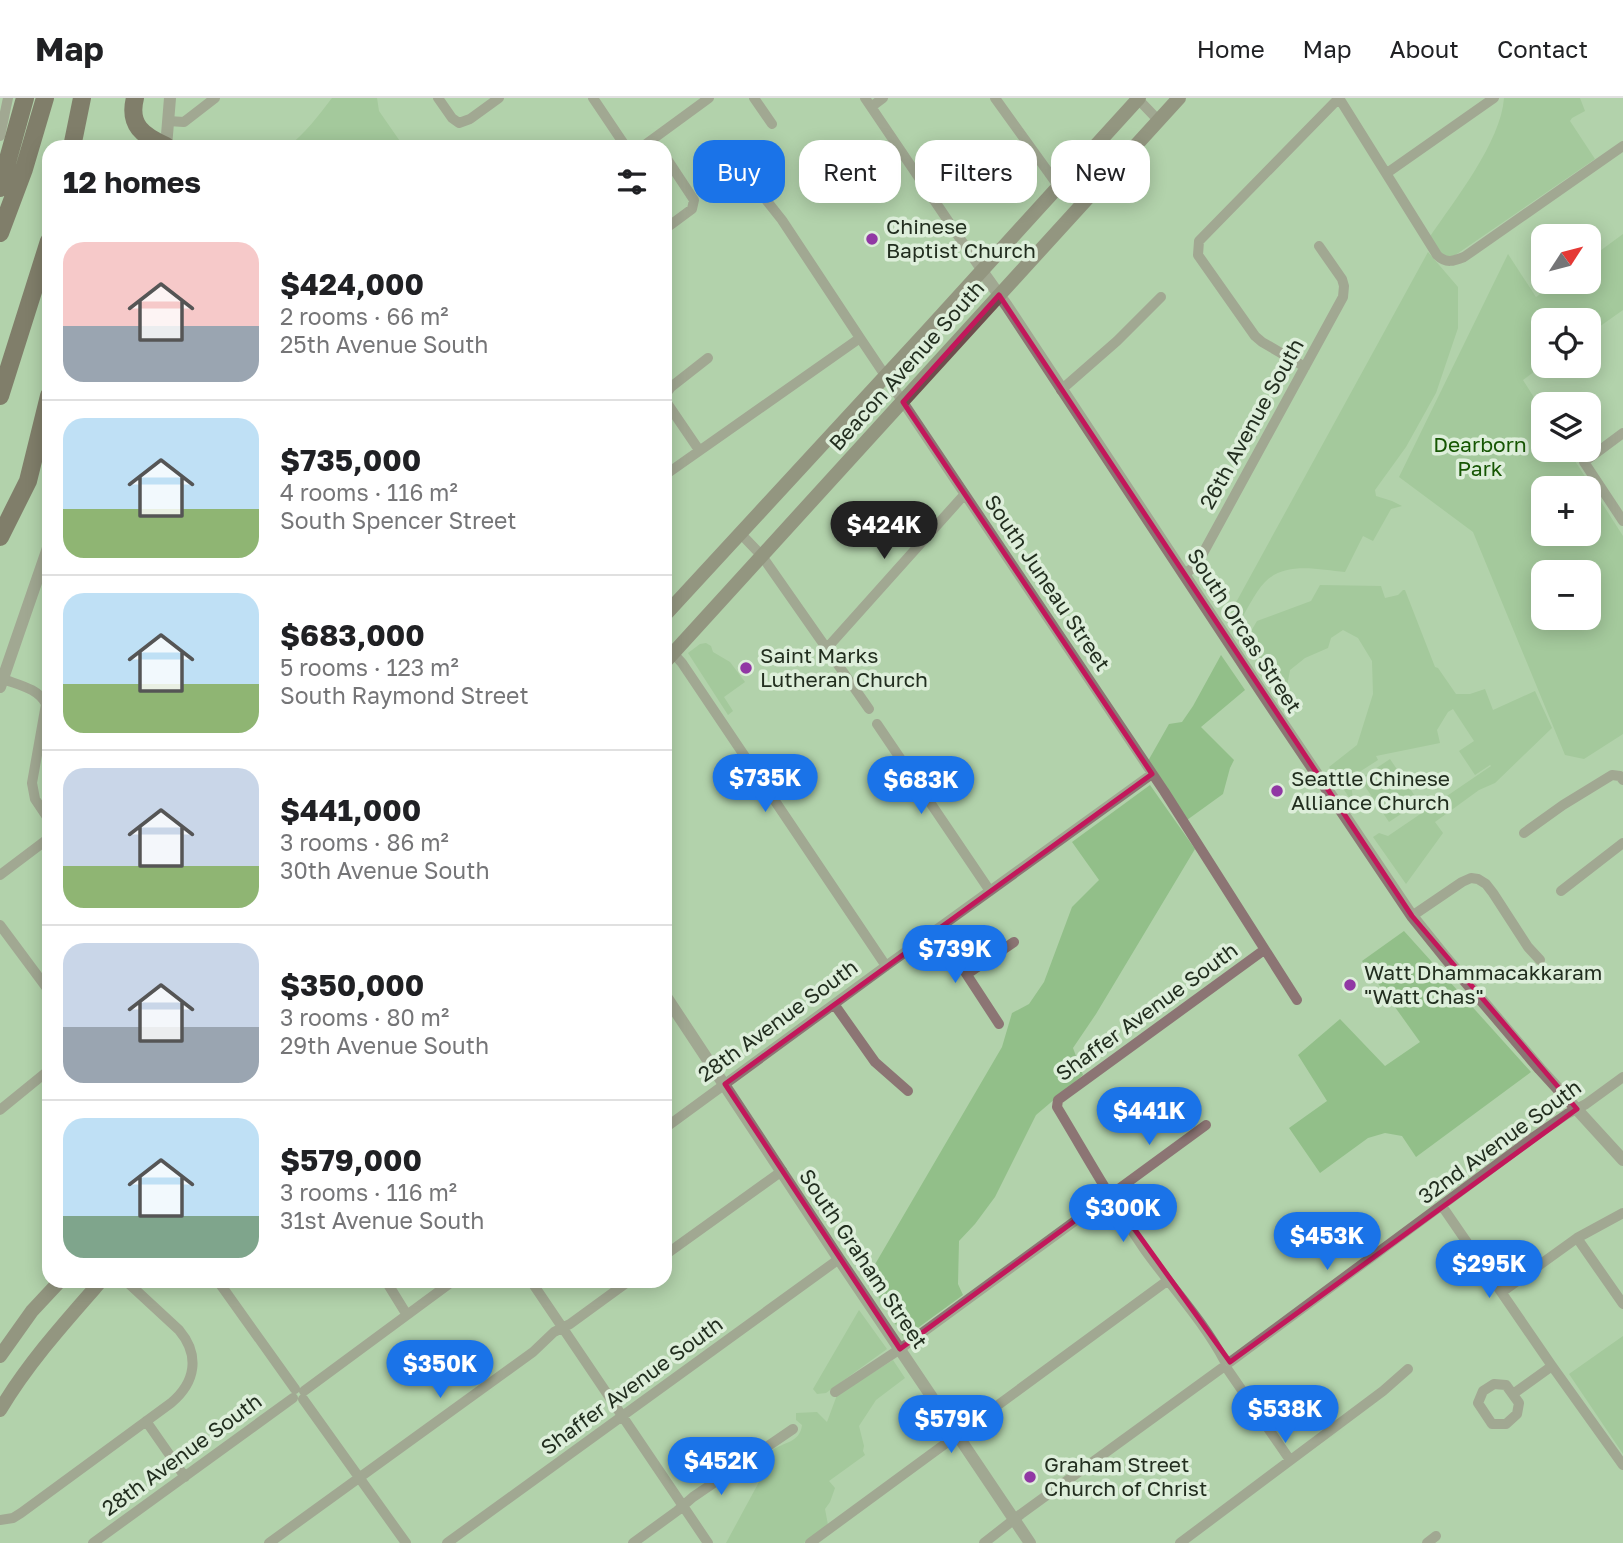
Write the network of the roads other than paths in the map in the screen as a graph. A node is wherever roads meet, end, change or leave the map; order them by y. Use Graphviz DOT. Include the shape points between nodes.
graph roads {
  1 [pos="8,98"];
  2 [pos="25,98"];
  3 [pos="45,98"];
  4 [pos="82,98"];
  5 [pos="135,98"];
  6 [pos="170,98"];
  7 [pos="215,98"];
  8 [pos="438,98"];
  9 [pos="499,98"];
  10 [pos="593,98"];
  11 [pos="709,98"];
  12 [pos="754,98"];
  13 [pos="883,98"];
  14 [pos="995,98"];
  15 [pos="1138,98"];
  16 [pos="1179,98"];
  17 [pos="1339,98"];
  18 [pos="1494,98"];
  19 [pos="868,102"];
  20 [pos="168,121"];
  21 [pos="1158,121"];
  22 [pos="772,124"];
  23 [pos="0,136"];
  24 [pos="73,140"];
  25 [pos="153,140"];
  26 [pos="167,140"];
  27 [pos="621,140"];
  28 [pos="660,140"];
  29 [pos="1101,140"];
  30 [pos="1623,146"];
  31 [pos="672,166"];
  32 [pos="1387,173"];
  33 [pos="1051,176"];
  34 [pos="0,188"];
  35 [pos="1051,196"];
  36 [pos="769,203"];
  37 [pos="672,224"];
  38 [pos="0,233"];
  39 [pos="1319,246"];
  40 [pos="42,263"];
  41 [pos="982,271"];
  42 [pos="999,295"];
  43 [pos="1161,297"];
  44 [pos="860,338"];
  45 [pos="708,358"];
  46 [pos="1305,367"];
  47 [pos="885,375"];
  48 [pos="672,386"];
  49 [pos="1061,390"];
  50 [pos="0,396"];
  51 [pos="903,402"];
  52 [pos="672,411"];
  53 [pos="42,424"];
  54 [pos="1623,433"];
  55 [pos="699,450"];
  56 [pos="672,470"];
  57 [pos="964,495"];
  58 [pos="1623,521"];
  59 [pos="740,533"];
  60 [pos="0,537"];
  61 [pos="762,556"];
  62 [pos="42,565"];
  63 [pos="1184,574"];
  64 [pos="672,607"];
  65 [pos="827,648"];
  66 [pos="672,649"];
  67 [pos="672,658"];
  68 [pos="1,683"];
  69 [pos="42,695"];
  70 [pos="869,709"];
  71 [pos="877,724"];
  72 [pos="42,729"];
  73 [pos="1152,774"];
  74 [pos="1623,780"];
  75 [pos="42,810"];
  76 [pos="1524,833"];
  77 [pos="42,843"];
  78 [pos="1623,843"];
  79 [pos="0,875"];
  80 [pos="990,891"];
  81 [pos="1561,891"];
  82 [pos="1412,916"];
  83 [pos="0,925"];
  84 [pos="937,929"];
  85 [pos="1014,942"];
  86 [pos="1264,950"];
  87 [pos="1540,960"];
  88 [pos="886,966"];
  89 [pos="967,974"];
  90 [pos="42,982"];
  91 [pos="1297,1000"];
  92 [pos="835,1004"];
  93 [pos="672,1005"];
  94 [pos="999,1024"];
  95 [pos="42,1076"];
  96 [pos="1623,1077"];
  97 [pos="725,1084"];
  98 [pos="908,1091"];
  99 [pos="1577,1109"];
  100 [pos="0,1110"];
  101 [pos="672,1123"];
  102 [pos="1206,1125"];
  103 [pos="1623,1160"];
  104 [pos="782,1171"];
  105 [pos="1110,1195"];
  106 [pos="1442,1206"];
  107 [pos="1623,1213"];
  108 [pos="1577,1238"];
  109 [pos="672,1246"];
  110 [pos="839,1259"];
  111 [pos="1167,1281"];
  112 [pos="54,1288"];
  113 [pos="96,1288"];
  114 [pos="134,1288"];
  115 [pos="223,1288"];
  116 [pos="390,1288"];
  117 [pos="444,1288"];
  118 [pos="536,1288"];
  119 [pos="619,1288"];
  120 [pos="1502,1292"];
  121 [pos="1623,1304"];
  122 [pos="407,1315"];
  123 [pos="563,1328"];
  124 [pos="900,1349"];
  125 [pos="0,1356"];
  126 [pos="1226,1365"];
  127 [pos="1552,1366"];
  128 [pos="1408,1370"];
  129 [pos="835,1392"];
  130 [pos="1513,1394"];
  131 [pos="299,1395"];
  132 [pos="0,1410"];
  133 [pos="623,1416"];
  134 [pos="146,1421"];
  135 [pos="793,1429"];
  136 [pos="957,1434"];
  137 [pos="1290,1460"];
  138 [pos="1623,1465"];
  139 [pos="185,1477"];
  140 [pos="359,1478"];
  141 [pos="683,1506"];
  142 [pos="0,1520"];
  143 [pos="1014,1520"];
  144 [pos="1436,1536"];
  145 [pos="93,1543"];
  146 [pos="269,1543"];
  147 [pos="406,1543"];
  148 [pos="447,1543"];
  149 [pos="633,1543"];
  150 [pos="708,1543"];
  151 [pos="810,1543"];
  152 [pos="984,1543"];
  153 [pos="1030,1543"];
  154 [pos="1180,1543"];
  155 [pos="1427,1543"];
  1 -- 23 [label="street"];
  2 -- 34 [label="highway"];
  3 -- 38 [label="highway"];
  4 -- 24 [label="highway"];
  5 -- 25 [label="highway" via="132,112 136,124"];
  6 -- 20 [label="street"];
  7 -- 20 [label="street" via="184,122"];
  8 -- 9 [label="street" via="459,123"];
  10 -- 27 [label="street"];
  11 -- 28 [label="street"];
  12 -- 22 [label="street"];
  13 -- 19 [label="street"];
  14 -- 33 [label="street"];
  15 -- 21 [label="street"];
  15 -- 29 [label="main road, Beacon Avenue South"];
  16 -- 21 [label="main road, Beacon Avenue South"];
  17 -- 32 [label="street"];
  17 -- 46 [label="street" via="1197,247 1198,255 1255,336"];
  18 -- 32 [label="street"];
  19 -- 41 [label="street, South Orcas Street"];
  20 -- 26 [label="street"];
  21 -- 42 [label="main road, Beacon Avenue South"];
  30 -- 32 [label="street" via="1453,262 1437,256"];
  31 -- 37 [label="street" via="694,197 694,205"];
  35 -- 41 [label="main road, Beacon Avenue South"];
  36 -- 44 [label="street, South Juneau Street"];
  39 -- 46 [label="street, 26th Avenue South" via="1342,279 1343,297"];
  40 -- 50 [label="highway"];
  41 -- 42 [label="street, South Orcas Street"];
  41 -- 47 [label="main road, Beacon Avenue South"];
  42 -- 49 [label="street, South Orcas Street"];
  42 -- 51 [label="main road, Beacon Avenue South"];
  43 -- 49 [label="street"];
  44 -- 47 [label="street, South Juneau Street"];
  44 -- 55 [label="street"];
  45 -- 48 [label="street"];
  46 -- 63 [label="street, 26th Avenue South" via="1196,566"];
  47 -- 51 [label="street, South Juneau Street"];
  47 -- 59 [label="main road, Beacon Avenue South"];
  49 -- 63 [label="street, South Orcas Street"];
  51 -- 57 [label="street, South Juneau Street"];
  51 -- 61 [label="main road, Beacon Avenue South"];
  52 -- 55 [label="street"];
  53 -- 60 [label="highway" via="28,481"];
  54 -- 58 [label="street" via="1584,462"];
  55 -- 56 [label="street"];
  57 -- 65 [label="street"];
  57 -- 73 [label="street, South Juneau Street"];
  59 -- 61 [label="street"];
  59 -- 64 [label="main road, Beacon Avenue South"];
  61 -- 65 [label="street"];
  61 -- 66 [label="main road, Beacon Avenue South"];
  62 -- 68 [label="street"];
  63 -- 82 [label="street, South Orcas Street"];
  65 -- 70 [label="street"];
  67 -- 88 [label="street" via="725,727"];
  68 -- 69 [label="street"];
  71 -- 80 [label="street"];
  72 -- 75 [label="street" via="32,783"];
  73 -- 80 [label="street, 28th Avenue South"];
  73 -- 86 [label="street, South Juneau Street"];
  74 -- 76 [label="street" via="1612,775"];
  77 -- 79 [label="street"];
  78 -- 81 [label="street"];
  80 -- 84 [label="street, 28th Avenue South"];
  82 -- 87 [label="street" via="1462,882 1478,879"];
  82 -- 99 [label="street, South Orcas Street"];
  83 -- 90 [label="street"];
  84 -- 88 [label="street, 28th Avenue South"];
  84 -- 89 [label="street"];
  85 -- 89 [label="street"];
  86 -- 91 [label="street, South Juneau Street"];
  86 -- 105 [label="street, Shaffer Avenue South" via="1058,1100 1057,1107"];
  88 -- 92 [label="street, 28th Avenue South"];
  89 -- 94 [label="street"];
  92 -- 97 [label="street, 28th Avenue South"];
  92 -- 98 [label="street" via="875,1062"];
  93 -- 97 [label="street, South Graham Street"];
  95 -- 100 [label="street"];
  96 -- 99 [label="street, 32nd Avenue South"];
  97 -- 101 [label="street, 28th Avenue South"];
  97 -- 104 [label="street, South Graham Street"];
  99 -- 103 [label="street, South Orcas Street"];
  99 -- 106 [label="street, 32nd Avenue South"];
  102 -- 105 [label="street"];
  104 -- 109 [label="street"];
  104 -- 110 [label="street, South Graham Street"];
  105 -- 111 [label="street"];
  105 -- 124 [label="street"];
  106 -- 120 [label="street"];
  106 -- 126 [label="street, 32nd Avenue South"];
  107 -- 108 [label="street"];
  108 -- 120 [label="street"];
  108 -- 121 [label="street"];
  110 -- 124 [label="street, South Graham Street"];
  110 -- 133 [label="street, Shaffer Avenue South"];
  111 -- 126 [label="street"];
  111 -- 136 [label="street"];
  112 -- 125 [label="main road"];
  113 -- 132 [label="main road" via="54,1334"];
  114 -- 134 [label="street" via="180,1330 193,1354 185,1390"];
  115 -- 131 [label="street"];
  116 -- 122 [label="street"];
  117 -- 122 [label="street, 28th Avenue South"];
  118 -- 123 [label="street"];
  119 -- 123 [label="street"];
  120 -- 127 [label="street"];
  122 -- 131 [label="street, 28th Avenue South"];
  123 -- 133 [label="street"];
  123 -- 140 [label="street"];
  124 -- 129 [label="street"];
  124 -- 136 [label="street, South Graham Street"];
  126 -- 137 [label="street"];
  126 -- 143 [label="street, 32nd Avenue South"];
  127 -- 130 [label="street"];
  127 -- 138 [label="street"];
  128 -- 137 [label="street"];
  130 -- 130 [label="street" via="1500,1384 1483,1391 1478,1402 1492,1424 1506,1424 1517,1414 1519,1403"];
  131 -- 139 [label="street, 28th Avenue South"];
  131 -- 140 [label="street"];
  133 -- 141 [label="street"];
  133 -- 148 [label="street, Shaffer Avenue South"];
  134 -- 139 [label="street"];
  134 -- 142 [label="street" via="21,1513"];
  135 -- 141 [label="street"];
  136 -- 143 [label="street, South Graham Street"];
  136 -- 151 [label="street"];
  137 -- 154 [label="street"];
  139 -- 145 [label="street, 28th Avenue South"];
  140 -- 146 [label="street"];
  140 -- 147 [label="street"];
  141 -- 149 [label="street"];
  141 -- 150 [label="street"];
  143 -- 152 [label="street, 32nd Avenue South"];
  143 -- 153 [label="street, South Graham Street"];
  144 -- 155 [label="street"];
}
